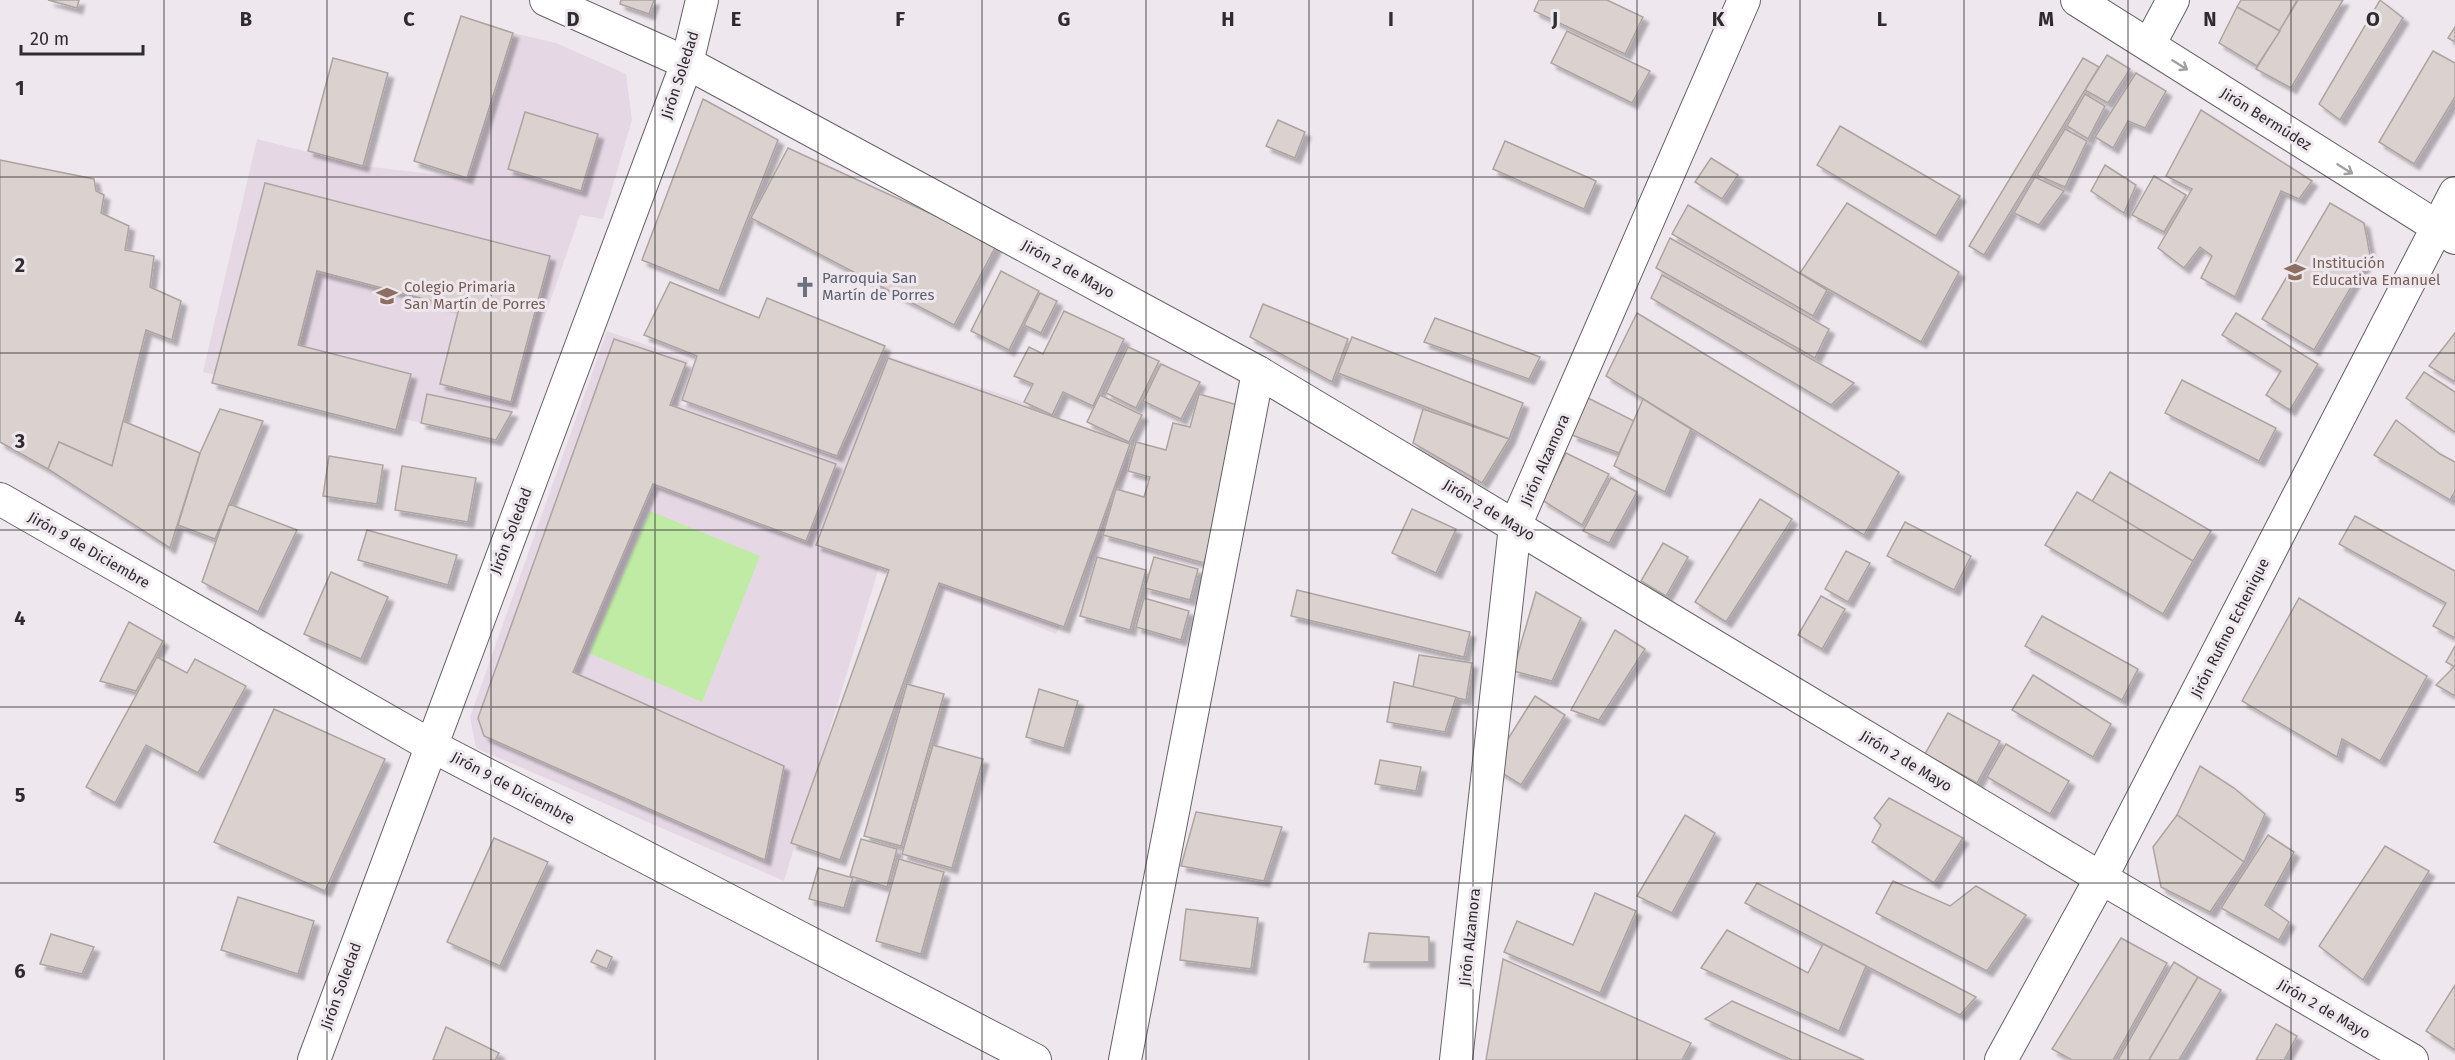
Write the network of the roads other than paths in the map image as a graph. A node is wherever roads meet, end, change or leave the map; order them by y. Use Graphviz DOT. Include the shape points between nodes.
graph roads {
  1 [pos="546,0"];
  2 [pos="702,0"];
  3 [pos="1744,0"];
  4 [pos="2077,0"];
  5 [pos="2174,0"];
  6 [pos="2149,45"];
  7 [pos="687,63"];
  8 [pos="2455,193"];
  9 [pos="2446,232"];
  10 [pos="1258,372"];
  11 [pos="0,500"];
  12 [pos="1515,526"];
  13 [pos="430,745"];
  14 [pos="2101,878"];
  15 [pos="314,1060"];
  16 [pos="1035,1060"];
  17 [pos="1125,1060"];
  18 [pos="1456,1060"];
  19 [pos="2001,1060"];
  20 [pos="2412,1060"];
  1 -- 7 [label="street, Jirón 2 de Mayo"];
  2 -- 7 [label="street, Jirón Soledad"];
  3 -- 12 [label="street, Jirón Alzamora"];
  4 -- 6 [label="street, Jirón Bermúdez"];
  5 -- 6 [label="street"];
  6 -- 9 [label="street, Jirón Bermúdez, one-way"];
  7 -- 10 [label="street, Jirón 2 de Mayo"];
  7 -- 13 [label="street, Jirón Soledad"];
  8 -- 9 [label="street, Jirón Rufino Echenique"];
  9 -- 14 [label="street, Jirón Rufino Echenique"];
  10 -- 12 [label="street, Jirón 2 de Mayo"];
  10 -- 17 [label="street"];
  11 -- 13 [label="street, Jirón 9 de Diciembre"];
  12 -- 14 [label="street, Jirón 2 de Mayo"];
  12 -- 18 [label="street, Jirón Alzamora"];
  13 -- 15 [label="street, Jirón Soledad"];
  13 -- 16 [label="street, Jirón 9 de Diciembre"];
  14 -- 19 [label="street, Jirón Rufino Echenique"];
  14 -- 20 [label="street, Jirón 2 de Mayo"];
}
